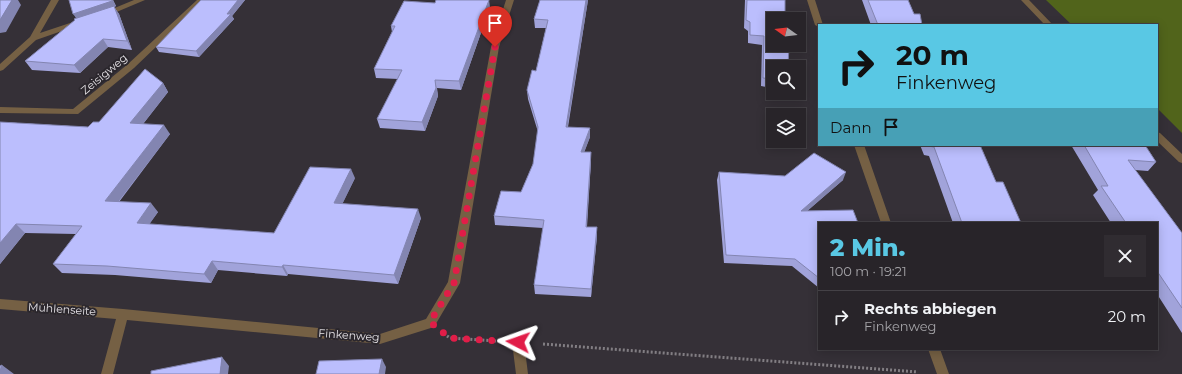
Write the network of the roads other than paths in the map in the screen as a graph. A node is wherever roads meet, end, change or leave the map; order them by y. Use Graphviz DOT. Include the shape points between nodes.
graph roads {
  1 [pos="55,0"];
  2 [pos="141,0"];
  3 [pos="201,0"];
  4 [pos="510,0"];
  5 [pos="811,0"];
  6 [pos="1025,0"];
  7 [pos="819,24"];
  8 [pos="1049,24"];
  9 [pos="34,38"];
  10 [pos="0,68"];
  11 [pos="0,110"];
  12 [pos="1158,136"];
  13 [pos="859,146"];
  14 [pos="1182,160"];
  15 [pos="886,222"];
  16 [pos="0,304"];
  17 [pos="123,314"];
  18 [pos="518,342"];
  19 [pos="934,350"];
  20 [pos="106,374"];
  21 [pos="522,374"];
  22 [pos="943,374"];
  23 [pos="950,374"];
  1 -- 9 [label="street"];
  2 -- 9 [label="street"];
  3 -- 11 [label="street, Zeisigweg" via="131,66 75,112"];
  4 -- 17 [label="street, Finkenweg" via="495,47 454,283 430,322 380,339"];
  5 -- 7 [label="street"];
  6 -- 8 [label="street"];
  9 -- 10 [label="street"];
  12 -- 14 [label="street"];
  13 -- 15 [label="street"];
  16 -- 17 [label="street, Mühlenseite"];
  17 -- 20 [label="street"];
  18 -- 21 [label="street"];
  19 -- 22 [label="street"];
  22 -- 23 [label="street"];
}
